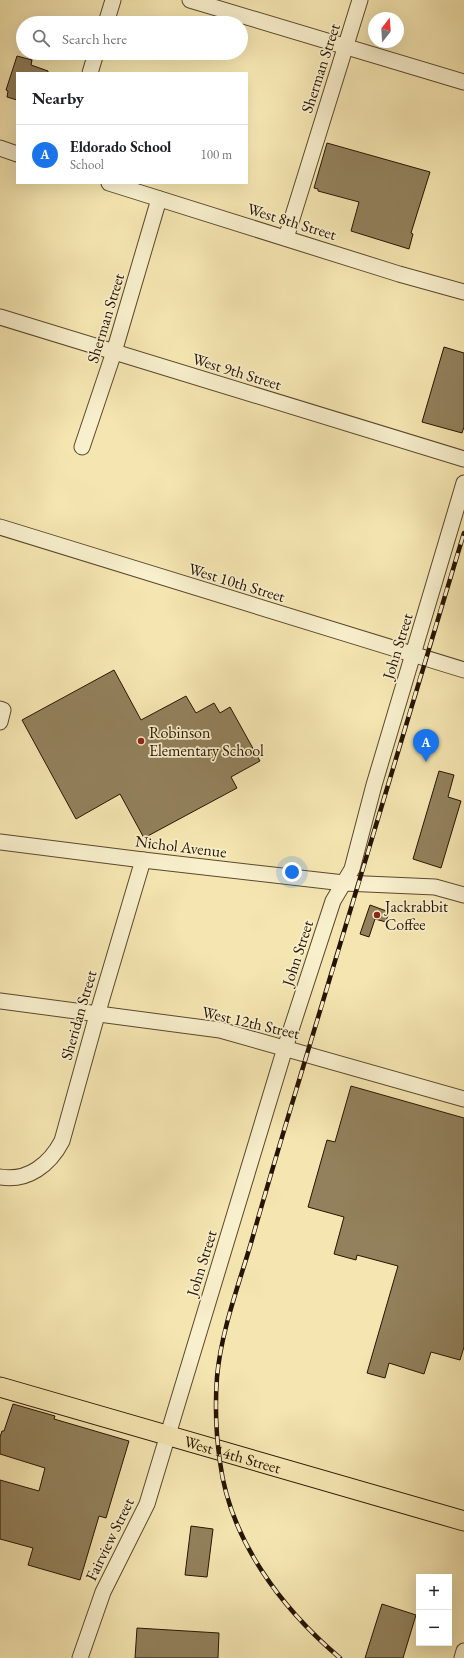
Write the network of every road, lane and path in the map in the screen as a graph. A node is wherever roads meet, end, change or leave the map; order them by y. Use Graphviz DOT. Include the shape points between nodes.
graph roads {
  1 [pos="113,0"];
  2 [pos="190,0"];
  3 [pos="360,0"];
  4 [pos="108,16"];
  5 [pos="243,16"];
  6 [pos="248,18"];
  7 [pos="345,47"];
  8 [pos="94,60"];
  9 [pos="90,72"];
  10 [pos="464,82"];
  11 [pos="0,148"];
  12 [pos="16,154"];
  13 [pos="113,184"];
  14 [pos="159,198"];
  15 [pos="286,238"];
  16 [pos="464,292"];
  17 [pos="0,317"];
  18 [pos="114,352"];
  19 [pos="82,447"];
  20 [pos="464,459"];
  21 [pos="464,484"];
  22 [pos="0,527"];
  23 [pos="414,655"];
  24 [pos="464,670"];
  25 [pos="0,842"];
  26 [pos="143,860"];
  27 [pos="351,883"];
  28 [pos="464,895"];
  29 [pos="0,1001"];
  30 [pos="96,1015"];
  31 [pos="285,1048"];
  32 [pos="464,1099"];
  33 [pos="0,1177"];
  34 [pos="0,1387"];
  35 [pos="167,1436"];
  36 [pos="464,1522"];
  37 [pos="464,1651"];
  38 [pos="80,1658"];
  39 [pos="462,1658"];
  1 -- 4 [label="street"];
  2 -- 5 [label="street"];
  3 -- 7 [label="street, Sherman Street"];
  6 -- 7 [label="street"];
  7 -- 10 [label="street"];
  7 -- 15 [label="street, Sherman Street"];
  8 -- 9 [label="street"];
  11 -- 12 [label="street"];
  13 -- 14 [label="street, West 8th Street"];
  14 -- 15 [label="street, West 8th Street"];
  14 -- 18 [label="street, Sherman Street"];
  15 -- 16 [label="street, West 8th Street"];
  17 -- 18 [label="street, West 9th Street"];
  18 -- 19 [label="street, Sherman Street"];
  18 -- 20 [label="street, West 9th Street"];
  21 -- 23 [label="street, John Street"];
  22 -- 23 [label="street, West 10th Street"];
  23 -- 24 [label="street, West 10th Street"];
  23 -- 27 [label="street, John Street" via="374,786 352,869"];
  25 -- 26 [label="street, Nichol Avenue"];
  26 -- 27 [label="street, Nichol Avenue"];
  26 -- 30 [label="street, Sheridan Street"];
  27 -- 28 [label="street, Nichol Avenue" via="435,887"];
  27 -- 31 [label="street, John Street" via="333,901"];
  29 -- 30 [label="street, West 12th Street"];
  30 -- 31 [label="street, West 12th Street" via="220,1030"];
  30 -- 33 [label="street, Sheridan Street" via="62,1141 57,1151 36,1171 15,1178"];
  31 -- 32 [label="street, West 12th Street"];
  31 -- 35 [label="street, John Street"];
  34 -- 35 [label="main road, West 14th Street"];
  35 -- 36 [label="main road, West 14th Street"];
  35 -- 38 [label="street, Fairview Street" via="147,1504 103,1592"];
  37 -- 39 [label="street"];
}
